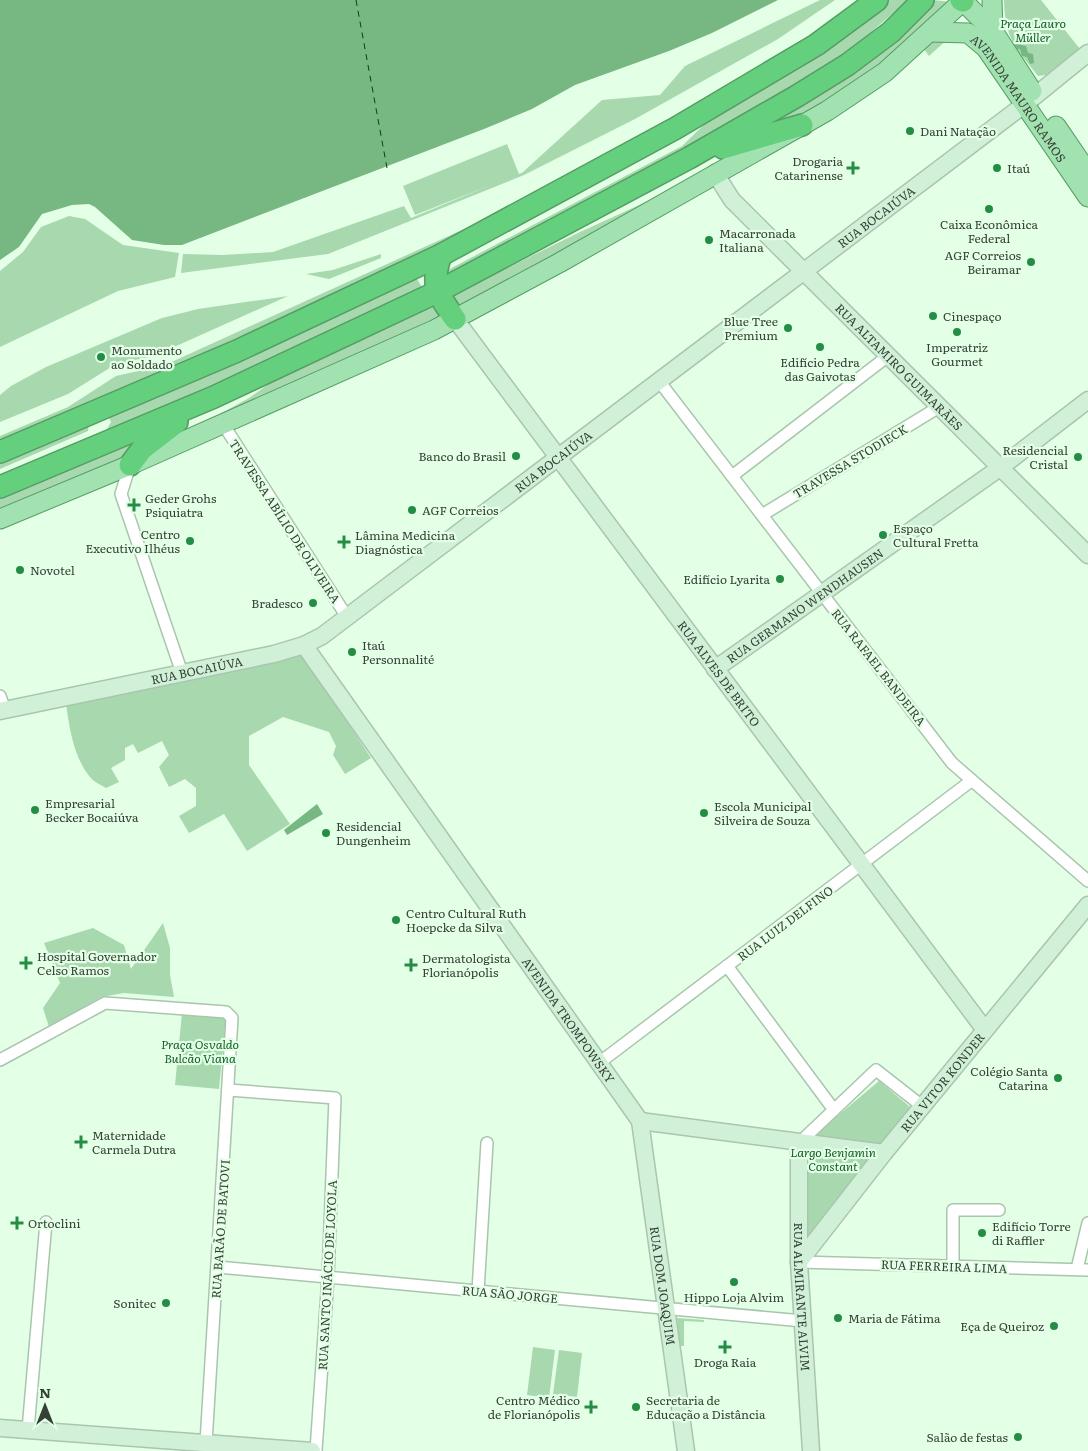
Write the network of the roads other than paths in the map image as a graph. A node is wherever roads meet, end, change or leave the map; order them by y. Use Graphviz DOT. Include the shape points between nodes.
graph roads {
  1 [pos="877,0"];
  2 [pos="923,0"];
  3 [pos="963,0"];
  4 [pos="992,0"];
  5 [pos="993,31"];
  6 [pos="930,32"];
  7 [pos="1088,53"];
  8 [pos="1030,100"];
  9 [pos="802,125"];
  10 [pos="689,158"];
  11 [pos="715,173"];
  12 [pos="1088,173"];
  13 [pos="1088,197"];
  14 [pos="441,255"];
  15 [pos="804,271"];
  16 [pos="437,292"];
  17 [pos="454,318"];
  18 [pos="888,356"];
  19 [pos="659,381"];
  20 [pos="214,397"];
  21 [pos="1088,400"];
  22 [pos="938,407"];
  23 [pos="94,412"];
  24 [pos="223,424"];
  25 [pos="0,452"];
  26 [pos="79,454"];
  27 [pos="557,458"];
  28 [pos="130,465"];
  29 [pos="1001,467"];
  30 [pos="732,476"];
  31 [pos="0,487"];
  32 [pos="762,515"];
  33 [pos="0,519"];
  34 [pos="1088,555"];
  35 [pos="822,594"];
  36 [pos="347,617"];
  37 [pos="304,645"];
  38 [pos="715,669"];
  39 [pos="182,673"];
  40 [pos="2,706"];
  41 [pos="971,781"];
  42 [pos="862,866"];
  43 [pos="1088,881"];
  44 [pos="1088,905"];
  45 [pos="727,966"];
  46 [pos="985,1030"];
  47 [pos="0,1060"];
  48 [pos="599,1063"];
  49 [pos="228,1090"];
  50 [pos="922,1106"];
  51 [pos="834,1110"];
  52 [pos="640,1121"];
  53 [pos="487,1142"];
  54 [pos="799,1143"];
  55 [pos="860,1150"];
  56 [pos="884,1153"];
  57 [pos="869,1172"];
  58 [pos="999,1210"];
  59 [pos="46,1222"];
  60 [pos="1088,1223"];
  61 [pos="799,1262"];
  62 [pos="953,1266"];
  63 [pos="218,1267"];
  64 [pos="1082,1270"];
  65 [pos="328,1277"];
  66 [pos="478,1291"];
  67 [pos="667,1308"];
  68 [pos="803,1321"];
  69 [pos="0,1428"];
  70 [pos="28,1430"];
  71 [pos="205,1447"];
  72 [pos="314,1451"];
  73 [pos="686,1451"];
  74 [pos="811,1451"];
  1 -- 14 [label="highway" via="816,45 676,128"];
  2 -- 10 [label="highway" via="890,32 847,65"];
  3 -- 5 [label="main road, AVENIDA MAURO RAMOS"];
  3 -- 6 [label="main road"];
  4 -- 5 [label="main road"];
  5 -- 8 [label="main road, AVENIDA MAURO RAMOS"];
  6 -- 8 [label="main road, AVENIDA MAURO RAMOS" via="968,33 986,48"];
  6 -- 9 [label="main road" via="885,72"];
  7 -- 8 [label="main road, RUA BOCAIÚVA"];
  8 -- 12 [label="main road, AVENIDA MAURO RAMOS"];
  8 -- 13 [label="main road, AVENIDA MAURO RAMOS"];
  8 -- 15 [label="main road, RUA BOCAIÚVA"];
  9 -- 10 [label="highway"];
  9 -- 11 [label="main road"];
  10 -- 16 [label="highway"];
  11 -- 15 [label="main road, RUA ALTAMIRO GUIMARÃES" via="732,200"];
  11 -- 17 [label="main road" via="559,263"];
  14 -- 16 [label="highway" via="434,278"];
  14 -- 23 [label="highway" via="237,351"];
  15 -- 18 [label="main road, RUA ALTAMIRO GUIMARÃES"];
  15 -- 19 [label="main road, RUA BOCAIÚVA"];
  16 -- 17 [label="highway"];
  16 -- 20 [label="highway"];
  17 -- 24 [label="main road"];
  17 -- 27 [label="main road, RUA ALVES DE BRITO"];
  18 -- 22 [label="main road, RUA ALTAMIRO GUIMARÃES"];
  18 -- 30 [label="street"];
  19 -- 27 [label="main road, RUA BOCAIÚVA"];
  19 -- 30 [label="street, RUA RAFAEL BANDEIRA"];
  20 -- 26 [label="highway"];
  20 -- 28 [label="highway" via="148,444"];
  21 -- 29 [label="main road, RUA GERMANO WENDHAUSEN"];
  22 -- 29 [label="main road, RUA ALTAMIRO GUIMARÃES"];
  22 -- 32 [label="street, TRAVESSA STODIECK"];
  23 -- 25 [label="highway"];
  23 -- 26 [label="highway" via="99,428"];
  24 -- 28 [label="main road"];
  24 -- 36 [label="street, TRAVESSA ABÍLIO DE OLIVEIRA"];
  26 -- 31 [label="highway"];
  27 -- 36 [label="main road, RUA BOCAIÚVA"];
  27 -- 38 [label="main road, RUA ALVES DE BRITO"];
  28 -- 33 [label="main road"];
  28 -- 39 [label="street" via="120,494"];
  29 -- 34 [label="main road, RUA ALTAMIRO GUIMARÃES"];
  29 -- 35 [label="main road, RUA GERMANO WENDHAUSEN"];
  30 -- 32 [label="street, RUA RAFAEL BANDEIRA"];
  32 -- 35 [label="street, RUA RAFAEL BANDEIRA"];
  35 -- 38 [label="main road, RUA GERMANO WENDHAUSEN"];
  35 -- 41 [label="street, RUA RAFAEL BANDEIRA" via="952,763"];
  36 -- 37 [label="main road, RUA BOCAIÚVA"];
  37 -- 39 [label="main road, RUA BOCAIÚVA"];
  37 -- 48 [label="main road, AVENIDA TROMPOWSKY"];
  38 -- 42 [label="main road, RUA ALVES DE BRITO"];
  39 -- 40 [label="main road, RUA BOCAIÚVA"];
  41 -- 42 [label="street, RUA LUIZ DELFINO"];
  41 -- 43 [label="street, RUA RAFAEL BANDEIRA"];
  42 -- 45 [label="street, RUA LUIZ DELFINO"];
  42 -- 46 [label="main road, RUA ALVES DE BRITO"];
  44 -- 46 [label="main road, RUA VITOR KONDER"];
  45 -- 48 [label="street, RUA LUIZ DELFINO"];
  45 -- 51 [label="street"];
  46 -- 50 [label="main road, RUA VITOR KONDER"];
  47 -- 49 [label="street, RUA BARÃO DE BATOVI" via="105,1003 226,1012 232,1018"];
  48 -- 52 [label="main road, AVENIDA TROMPOWSKY"];
  49 -- 63 [label="street, RUA BARÃO DE BATOVI"];
  49 -- 65 [label="street, RUA SANTO INÁCIO DE LOYOLA" via="336,1098"];
  50 -- 51 [label="street" via="876,1070"];
  50 -- 56 [label="main road, RUA VITOR KONDER"];
  51 -- 54 [label="street"];
  52 -- 54 [label="main road"];
  52 -- 67 [label="main road, RUA DOM JOAQUIM"];
  53 -- 66 [label="street"];
  54 -- 55 [label="main road"];
  54 -- 61 [label="main road, RUA ALMIRANTE ALVIM"];
  55 -- 56 [label="main road"];
  55 -- 57 [label="main road" via="868,1160"];
  56 -- 57 [label="main road, RUA VITOR KONDER"];
  57 -- 61 [label="main road, RUA VITOR KONDER"];
  58 -- 62 [label="street" via="954,1210"];
  59 -- 70 [label="street"];
  60 -- 64 [label="street"];
  61 -- 62 [label="street, RUA FERREIRA LIMA"];
  61 -- 68 [label="main road, RUA ALMIRANTE ALVIM"];
  62 -- 64 [label="street, RUA FERREIRA LIMA"];
  63 -- 65 [label="street, RUA SÃO JORGE"];
  63 -- 71 [label="street, RUA BARÃO DE BATOVI"];
  65 -- 66 [label="street, RUA SÃO JORGE"];
  65 -- 72 [label="street, RUA SANTO INÁCIO DE LOYOLA"];
  66 -- 67 [label="street, RUA SÃO JORGE"];
  67 -- 68 [label="street, RUA SÃO JORGE"];
  67 -- 73 [label="main road, RUA DOM JOAQUIM"];
  68 -- 74 [label="main road, RUA ALMIRANTE ALVIM"];
  69 -- 70 [label="main road"];
  70 -- 71 [label="main road"];
  71 -- 72 [label="main road"];
}
